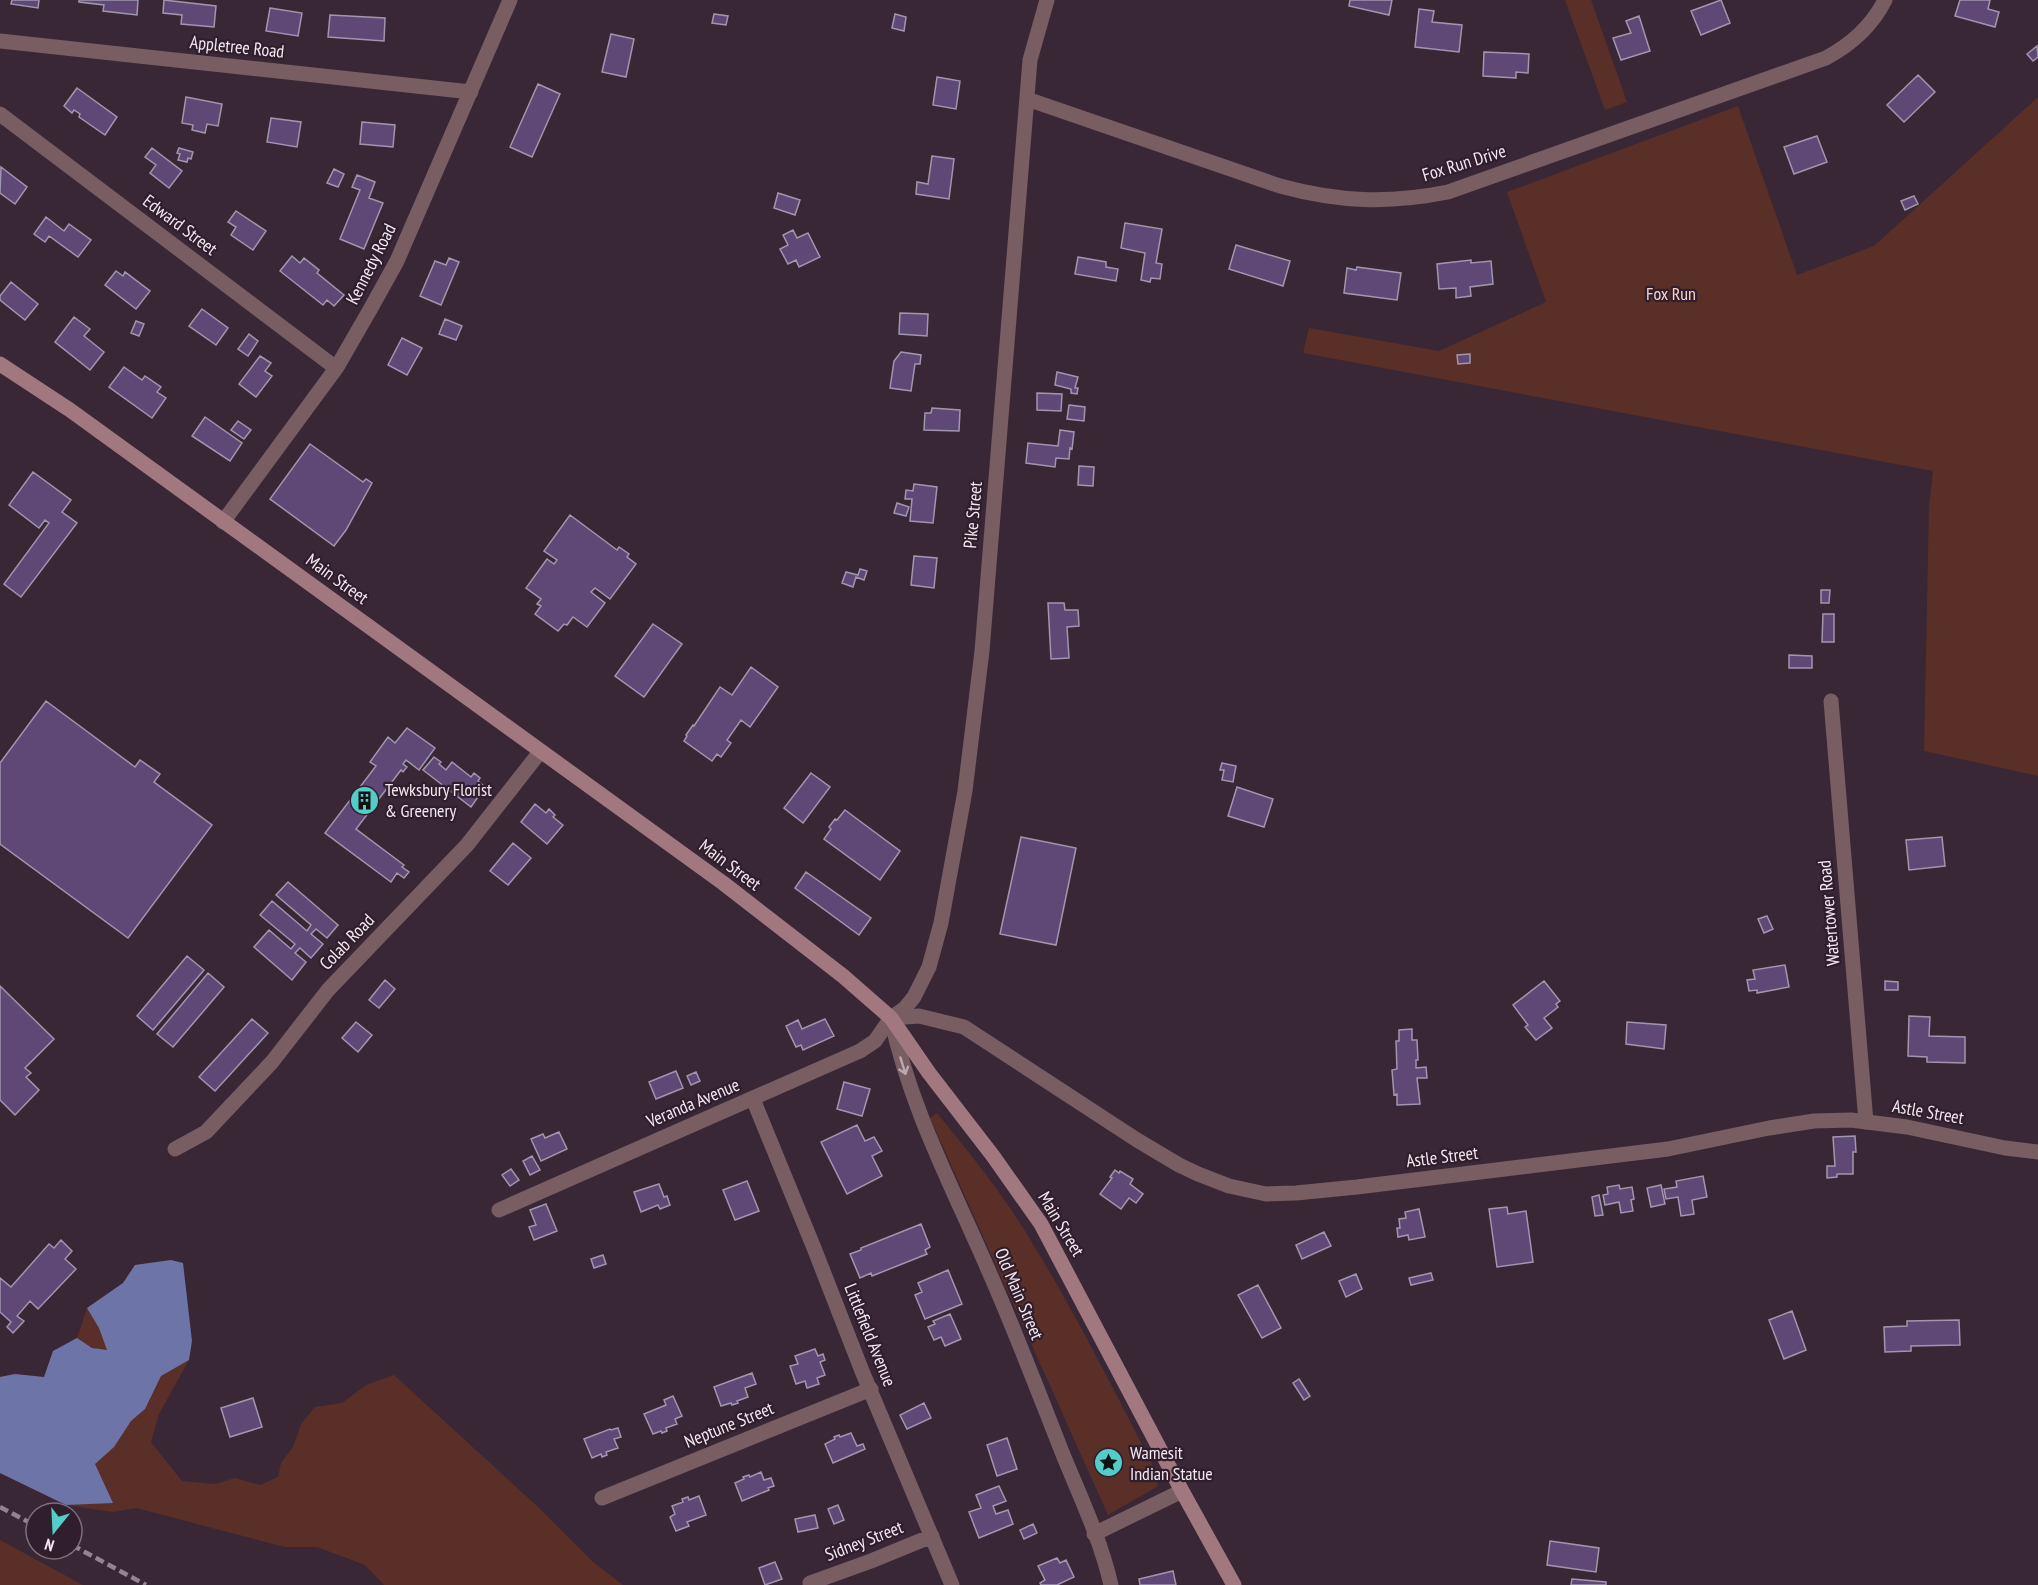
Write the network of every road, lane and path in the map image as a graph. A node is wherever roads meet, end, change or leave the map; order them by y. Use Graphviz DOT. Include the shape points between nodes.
graph roads {
  1 [pos="510,0"];
  2 [pos="1047,0"];
  3 [pos="1885,0"];
  4 [pos="0,41"];
  5 [pos="471,92"];
  6 [pos="1027,99"];
  7 [pos="0,114"];
  8 [pos="0,364"];
  9 [pos="336,368"];
  10 [pos="223,522"];
  11 [pos="1831,701"];
  12 [pos="540,752"];
  13 [pos="891,1018"];
  14 [pos="753,1099"];
  15 [pos="1866,1122"];
  16 [pos="175,1149"];
  17 [pos="2038,1152"];
  18 [pos="499,1210"];
  19 [pos="871,1389"];
  20 [pos="1182,1491"];
  21 [pos="602,1498"];
  22 [pos="1094,1534"];
  23 [pos="932,1536"];
  24 [pos="810,1583"];
  25 [pos="952,1585"];
  26 [pos="1110,1585"];
  27 [pos="1234,1585"];
  1 -- 5 [label="street, Kennedy Road"];
  2 -- 6 [label="street, Pike Street" via="1030,60"];
  3 -- 6 [label="street, Fox Run Drive" via="1859,35 1827,58 1448,192 1420,197 1363,201 1307,194"];
  4 -- 5 [label="street, Appletree Road"];
  5 -- 9 [label="street, Kennedy Road" via="397,261"];
  6 -- 13 [label="street, Pike Street" via="970,757 933,955 914,997"];
  7 -- 9 [label="street, Edward Street"];
  8 -- 10 [label="main road, Main Street"];
  9 -- 10 [label="street, Kennedy Road"];
  10 -- 12 [label="main road, Main Street"];
  11 -- 15 [label="street, Watertower Road"];
  12 -- 13 [label="main road, Main Street" via="723,883"];
  12 -- 16 [label="street, Colab Road" via="467,845 328,990 272,1062 206,1132"];
  13 -- 14 [label="street, Veranda Avenue" via="875,1041 860,1051"];
  13 -- 15 [label="street, Astle Street" via="919,1016 964,1027 1179,1165 1229,1186 1266,1194 1347,1188 1668,1149 1814,1121"];
  13 -- 20 [label="main road, Main Street" via="1041,1224"];
  13 -- 22 [label="street, Old Main Street, one-way" via="899,1056 919,1113 987,1268"];
  14 -- 18 [label="street, Veranda Avenue"];
  14 -- 19 [label="street, Littlefield Avenue"];
  15 -- 17 [label="street, Astle Street"];
  19 -- 21 [label="street, Neptune Street"];
  19 -- 23 [label="street, Littlefield Avenue"];
  20 -- 22 [label="street"];
  20 -- 27 [label="main road, Main Street"];
  22 -- 26 [label="street, Old Main Street"];
  23 -- 24 [label="street, Sidney Street"];
  23 -- 25 [label="street, Littlefield Avenue"];
}
